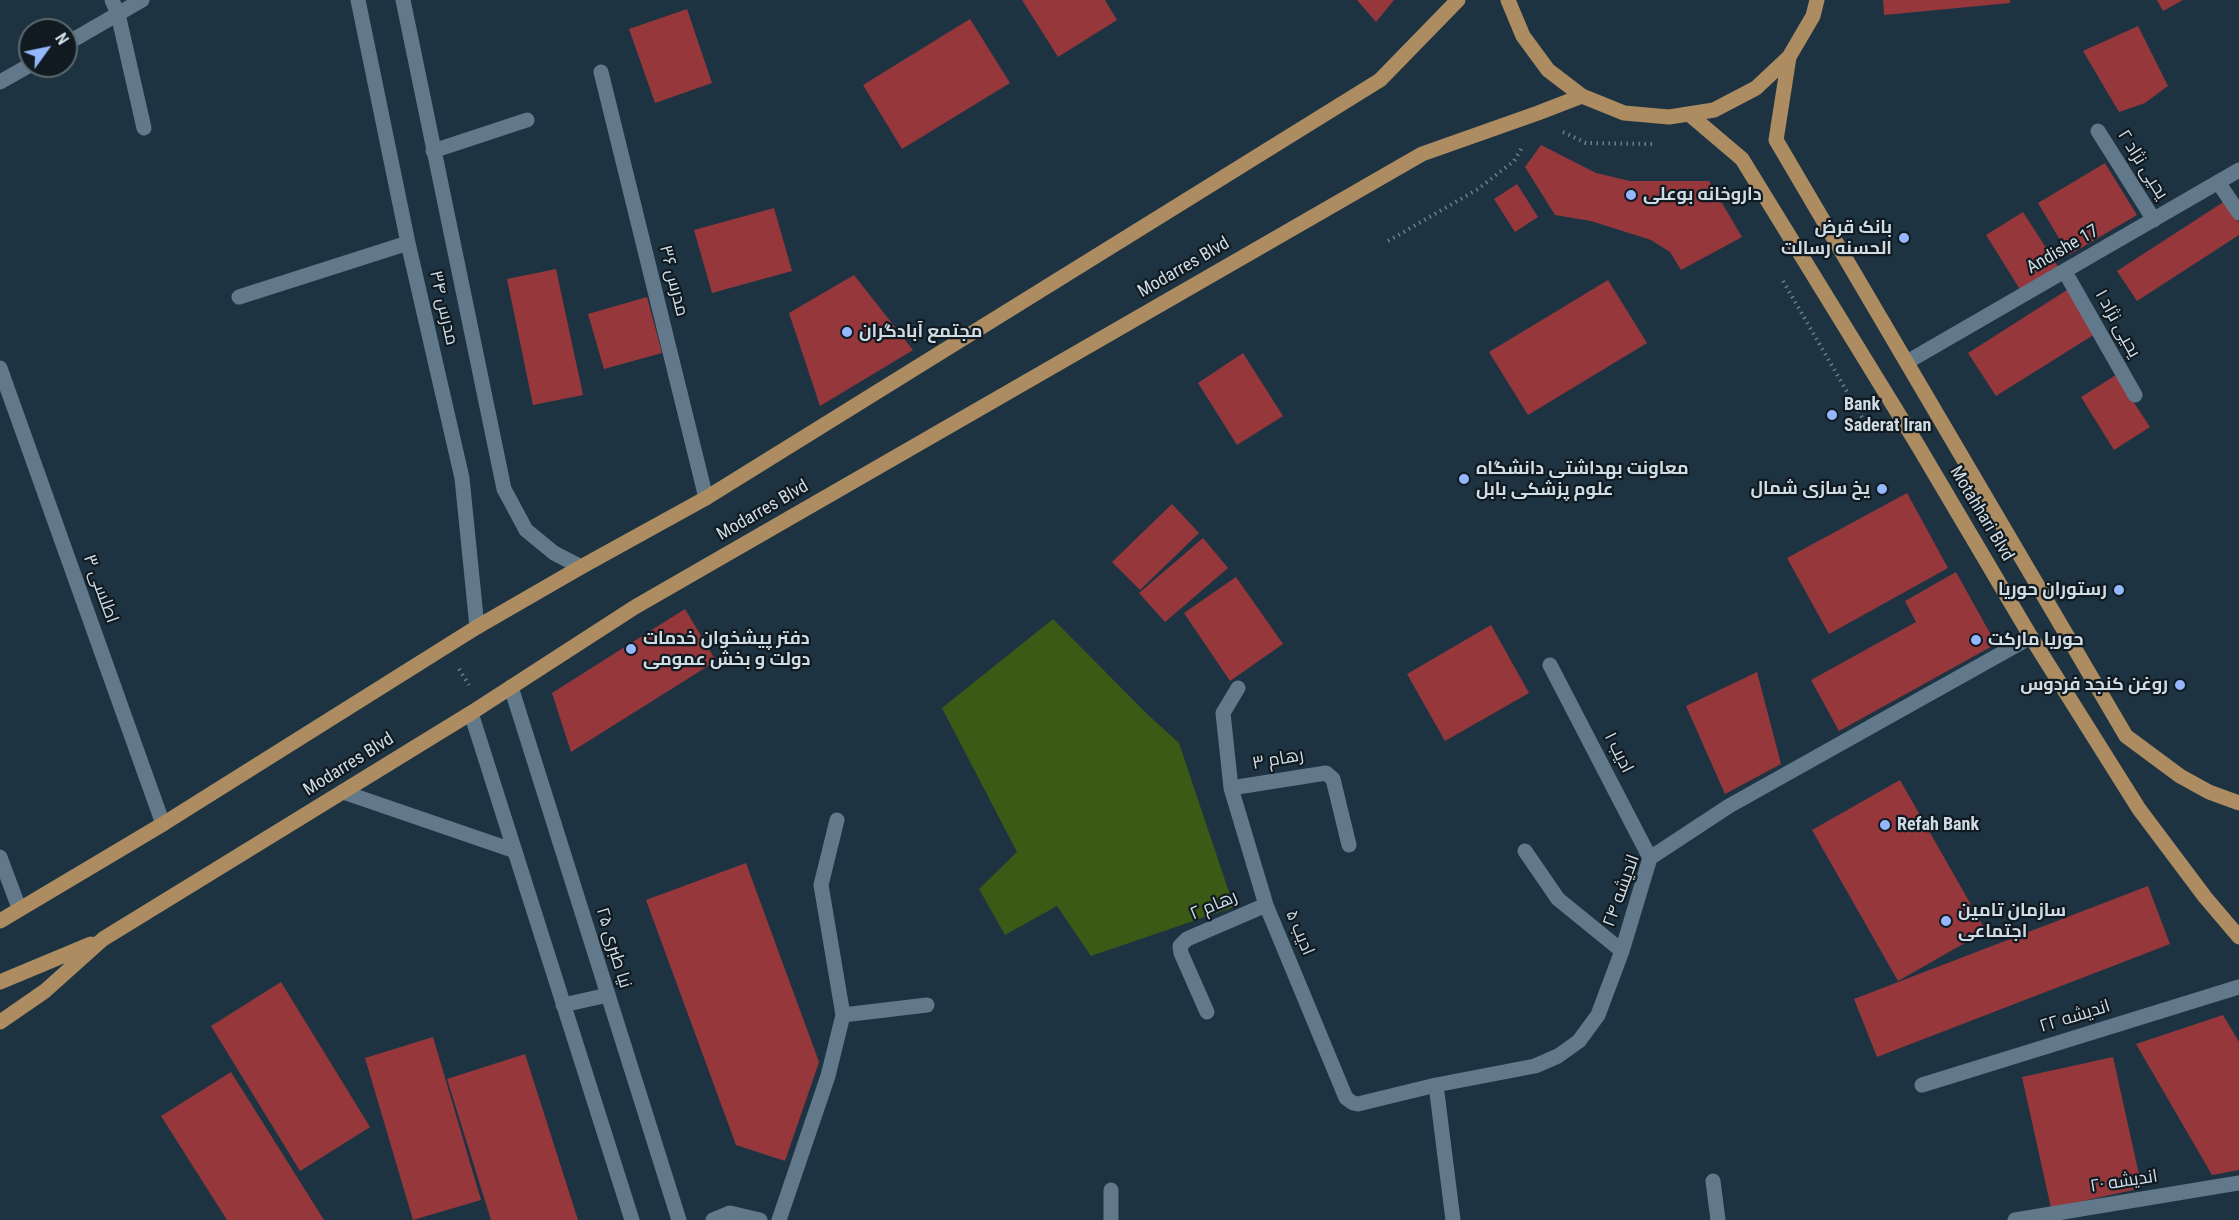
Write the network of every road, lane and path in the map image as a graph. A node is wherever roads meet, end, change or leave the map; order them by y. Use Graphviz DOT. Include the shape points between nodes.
graph roads {
  1 [pos="142,0"];
  2 [pos="358,0"];
  3 [pos="403,0"];
  4 [pos="1458,0"];
  5 [pos="1508,0"];
  6 [pos="1816,0"];
  7 [pos="115,7"];
  8 [pos="78,35"];
  9 [pos="1789,57"];
  10 [pos="18,72"];
  11 [pos="601,72"];
  12 [pos="0,82"];
  13 [pos="1582,96"];
  14 [pos="1538,113"];
  15 [pos="1689,114"];
  16 [pos="527,120"];
  17 [pos="144,128"];
  18 [pos="2098,131"];
  19 [pos="1656,144"];
  20 [pos="433,151"];
  21 [pos="2239,170"];
  22 [pos="2218,182"];
  23 [pos="2239,213"];
  24 [pos="2154,220"];
  25 [pos="1388,241"];
  26 [pos="408,243"];
  27 [pos="2066,272"];
  28 [pos="1780,275"];
  29 [pos="239,297"];
  30 [pos="1907,362"];
  31 [pos="0,368"];
  32 [pos="2135,395"];
  33 [pos="1868,428"];
  34 [pos="706,498"];
  35 [pos="581,567"];
  36 [pos="477,627"];
  37 [pos="2031,637"];
  38 [pos="446,648"];
  39 [pos="1550,665"];
  40 [pos="511,687"];
  41 [pos="1238,688"];
  42 [pos="477,710"];
  43 [pos="1232,788"];
  44 [pos="343,792"];
  45 [pos="2239,802"];
  46 [pos="837,820"];
  47 [pos="163,824"];
  48 [pos="1349,846"];
  49 [pos="515,851"];
  50 [pos="1525,851"];
  51 [pos="0,857"];
  52 [pos="1650,858"];
  53 [pos="1266,905"];
  54 [pos="19,908"];
  55 [pos="0,921"];
  56 [pos="2239,937"];
  57 [pos="103,939"];
  58 [pos="1622,951"];
  59 [pos="0,982"];
  60 [pos="2239,987"];
  61 [pos="608,995"];
  62 [pos="563,1005"];
  63 [pos="927,1005"];
  64 [pos="1207,1012"];
  65 [pos="843,1015"];
  66 [pos="0,1022"];
  67 [pos="1436,1085"];
  68 [pos="1922,1085"];
  69 [pos="1713,1181"];
  70 [pos="2239,1183"];
  71 [pos="1111,1190"];
  72 [pos="632,1220"];
  73 [pos="679,1220"];
  74 [pos="713,1220"];
  75 [pos="760,1220"];
  76 [pos="779,1220"];
  77 [pos="1111,1220"];
  78 [pos="1453,1220"];
  79 [pos="1718,1220"];
  80 [pos="2015,1220"];
  1 -- 7 [label="street"];
  2 -- 26 [label="street, مدرس ۳۴"];
  3 -- 20 [label="street, مدرس ۳۴"];
  4 -- 34 [label="main road" via="1380,80"];
  5 -- 13 [label="main road" via="1522,36 1548,70"];
  6 -- 9 [label="main road" via="1813,16"];
  7 -- 8 [label="street"];
  7 -- 17 [label="street"];
  9 -- 15 [label="main road" via="1756,88 1714,110"];
  9 -- 30 [label="main road, Motahhari Blvd" via="1776,140"];
  10 -- 12 [label="street"];
  11 -- 34 [label="street, مدرس ۳۶"];
  13 -- 14 [label="main road, Modarres Blvd"];
  13 -- 15 [label="main road" via="1624,113 1669,117"];
  14 -- 19 [label="path" via="1557,129 1586,143"];
  14 -- 25 [label="path" via="1514,161 1478,189"];
  14 -- 40 [label="main road, Modarres Blvd" via="1422,154 635,607"];
  15 -- 37 [label="main road, Motahhari Blvd" via="1742,159"];
  16 -- 20 [label="street"];
  18 -- 24 [label="street, یحیی نژاد ۲"];
  20 -- 35 [label="street, مدرس ۳۴" via="504,489 526,530 554,553"];
  21 -- 22 [label="street, Andishe 17"];
  22 -- 23 [label="street"];
  22 -- 24 [label="street, Andishe 17"];
  24 -- 27 [label="street, Andishe 17"];
  26 -- 29 [label="street"];
  26 -- 36 [label="street, مدرس ۳۴" via="462,478"];
  27 -- 30 [label="street, Andishe 17"];
  27 -- 32 [label="street, یحیی نژاد ۱"];
  28 -- 33 [label="path"];
  30 -- 45 [label="main road, Motahhari Blvd" via="2126,736 2180,776"];
  31 -- 47 [label="street, اطلسی ۳"];
  34 -- 35 [label="main road"];
  35 -- 36 [label="main road"];
  36 -- 38 [label="main road"];
  37 -- 52 [label="street, اندیشه ۲۴" via="1729,806"];
  37 -- 56 [label="main road, Motahhari Blvd" via="2139,809"];
  38 -- 42 [label="path"];
  38 -- 47 [label="main road"];
  39 -- 52 [label="street, ادیب ۱"];
  40 -- 42 [label="main road, Modarres Blvd"];
  40 -- 61 [label="street, نیا طبری ۲۵"];
  41 -- 43 [label="street, ادیب ۵" via="1223,713"];
  42 -- 44 [label="main road, Modarres Blvd"];
  42 -- 49 [label="street"];
  43 -- 48 [label="street, رهام ۳" via="1326,773 1332,779"];
  43 -- 53 [label="street, ادیب ۵"];
  44 -- 49 [label="street"];
  44 -- 57 [label="main road, Modarres Blvd"];
  46 -- 65 [label="street" via="821,885"];
  47 -- 54 [label="main road"];
  49 -- 62 [label="street"];
  50 -- 58 [label="street" via="1558,898"];
  51 -- 54 [label="street"];
  52 -- 58 [label="street, اندیشه ۲۴"];
  53 -- 64 [label="street, رهام ۲" via="1187,939 1180,946"];
  53 -- 67 [label="street, ادیب ۵" via="1346,1098 1358,1104"];
  54 -- 55 [label="main road"];
  57 -- 59 [label="main road"];
  57 -- 66 [label="main road, Modarres Blvd" via="45,991"];
  58 -- 67 [label="street, اندیشه ۲۴" via="1598,1015 1579,1041 1535,1066"];
  60 -- 68 [label="street, اندیشه ۲۲"];
  61 -- 62 [label="street"];
  61 -- 73 [label="street, نیا طبری ۲۵"];
  62 -- 72 [label="street"];
  63 -- 65 [label="street"];
  65 -- 76 [label="street" via="828,1076"];
  67 -- 78 [label="street"];
  69 -- 79 [label="street"];
  70 -- 80 [label="street, اندیشه ۲۰"];
  71 -- 77 [label="street"];
  74 -- 75 [label="street" via="730,1213"];
}
